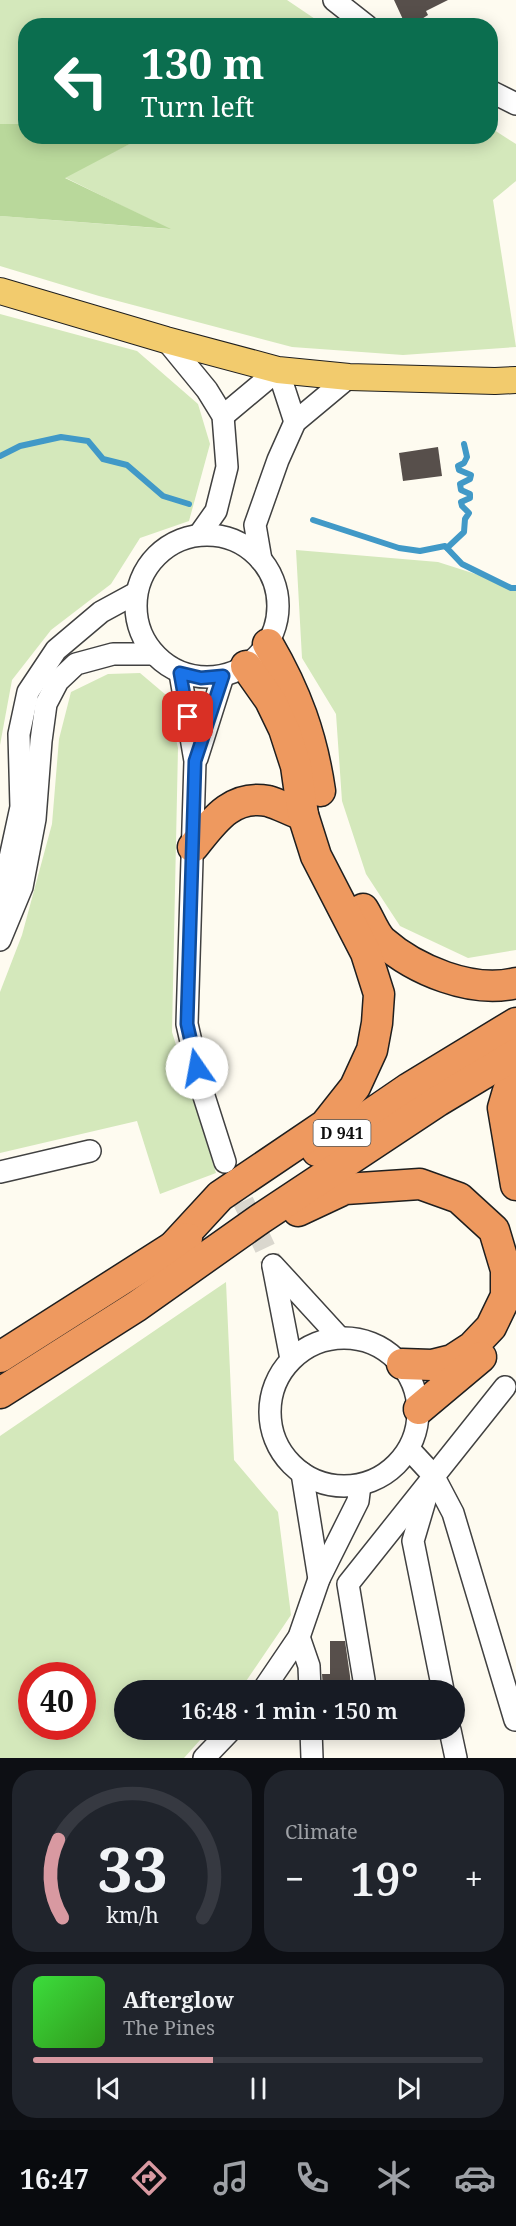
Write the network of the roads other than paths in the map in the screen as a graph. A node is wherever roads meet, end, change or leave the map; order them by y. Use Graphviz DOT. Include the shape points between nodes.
graph roads {
  1 [pos="334,0"];
  2 [pos="357,18"];
  3 [pos="498,95"];
  4 [pos="516,104"];
  5 [pos="0,291"];
  6 [pos="166,340"];
  7 [pos="278,370"];
  8 [pos="349,377"];
  9 [pos="516,380"];
  10 [pos="223,416"];
  11 [pos="295,422"];
  12 [pos="199,535"];
  13 [pos="261,560"];
  14 [pos="136,593"];
  15 [pos="268,644"];
  16 [pos="153,654"];
  17 [pos="234,671"];
  18 [pos="180,673"];
  19 [pos="195,761"];
  20 [pos="303,815"];
  21 [pos="193,847"];
  22 [pos="0,904"];
  23 [pos="0,940"];
  24 [pos="516,983"];
  25 [pos="516,1023"];
  26 [pos="516,1054"];
  27 [pos="516,1081"];
  28 [pos="90,1151"];
  29 [pos="225,1162"];
  30 [pos="514,1166"];
  31 [pos="0,1172"];
  32 [pos="260,1219"];
  33 [pos="172,1248"];
  34 [pos="516,1303"];
  35 [pos="339,1337"];
  36 [pos="0,1357"];
  37 [pos="291,1359"];
  38 [pos="402,1364"];
  39 [pos="505,1387"];
  40 [pos="0,1393"];
  41 [pos="419,1409"];
  42 [pos="409,1449"];
  43 [pos="302,1473"];
  44 [pos="433,1475"];
  45 [pos="360,1485"];
  46 [pos="319,1579"];
  47 [pos="299,1637"];
  48 [pos="270,1680"];
  49 [pos="310,1680"];
  50 [pos="364,1680"];
  51 [pos="441,1680"];
  52 [pos="515,1720"];
  53 [pos="221,1740"];
  54 [pos="311,1740"];
  55 [pos="452,1740"];
  56 [pos="204,1758"];
  57 [pos="312,1758"];
  58 [pos="456,1758"];
  1 -- 2 [label="street"];
  3 -- 4 [label="street"];
  5 -- 6 [label="main road"];
  6 -- 7 [label="main road"];
  6 -- 10 [label="street"];
  7 -- 8 [label="main road"];
  7 -- 10 [label="street"];
  7 -- 11 [label="street"];
  8 -- 9 [label="main road"];
  8 -- 11 [label="street"];
  10 -- 12 [label="street" via="227,467 216,511"];
  11 -- 13 [label="street" via="255,525"];
  12 -- 13 [label="street" via="222,536 244,545"];
  12 -- 14 [label="street" via="177,541 158,554 144,572"];
  13 -- 15 [label="street" via="273,579 278,601 276,623"];
  14 -- 16 [label="street" via="135,615 141,636"];
  14 -- 22 [label="street" via="101,612 56,650 28,692 19,734 21,807"];
  15 -- 17 [label="street" via="258,656"];
  15 -- 24 [label="highway" via="307,726 324,821 351,886 381,940 424,970 472,985"];
  16 -- 18 [label="street"];
  16 -- 23 [label="street" via="113,654 76,664 58,681 46,704 35,819 22,887"];
  17 -- 18 [label="street" via="201,678"];
  17 -- 19 [label="street"];
  17 -- 20 [label="highway" via="270,700 284,729 296,766"];
  18 -- 19 [label="street"];
  19 -- 21 [label="street"];
  20 -- 21 [label="highway" via="267,801 238,802 215,819"];
  20 -- 33 [label="highway" via="316,856 366,952 379,994 372,1050 355,1087 325,1125 220,1196"];
  21 -- 29 [label="street" via="187,1024 202,1090"];
  25 -- 33 [label="highway, D 941" via="409,1088"];
  26 -- 32 [label="highway, D 941"];
  27 -- 30 [label="highway" via="503,1108"];
  28 -- 31 [label="street"];
  32 -- 38 [label="highway" via="299,1211 345,1189 420,1184 459,1198 494,1230 507,1270 506,1296 491,1327 452,1360 432,1365"];
  32 -- 40 [label="highway, D 941" via="137,1306"];
  33 -- 36 [label="highway, D 941"];
  34 -- 41 [label="highway" via="504,1333"];
  35 -- 37 [label="street" via="305,1348"];
  35 -- 37 [label="street" via="273,1265"];
  35 -- 38 [label="street" via="362,1339 384,1348"];
  37 -- 43 [label="street" via="278,1376 271,1397 270,1419 280,1449"];
  38 -- 41 [label="street" via="415,1385"];
  39 -- 44 [label="street"];
  41 -- 42 [label="street" via="417,1430"];
  42 -- 44 [label="street"];
  42 -- 45 [label="street" via="380,1478"];
  43 -- 45 [label="street" via="330,1485"];
  43 -- 46 [label="street"];
  44 -- 50 [label="street" via="348,1584"];
  44 -- 51 [label="street" via="412,1541"];
  44 -- 52 [label="street" via="453,1513"];
  45 -- 46 [label="street" via="358,1501"];
  46 -- 47 [label="street"];
  47 -- 48 [label="street"];
  47 -- 49 [label="street"];
  53 -- 56 [label="street"];
  54 -- 57 [label="street"];
  55 -- 58 [label="street"];
}
